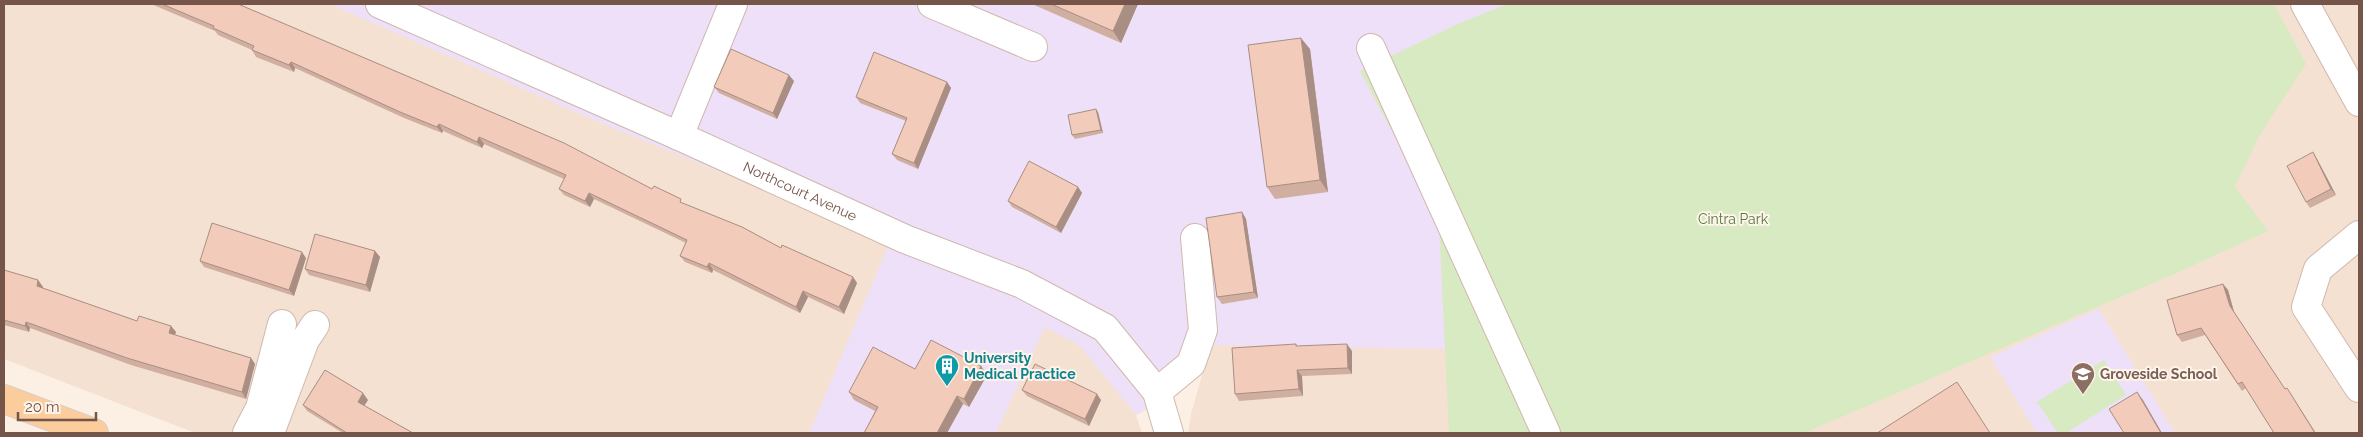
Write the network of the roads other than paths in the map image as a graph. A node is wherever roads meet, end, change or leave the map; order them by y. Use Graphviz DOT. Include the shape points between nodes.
graph roads {
  1 [pos="380,4"];
  2 [pos="733,4"];
  3 [pos="932,4"];
  4 [pos="2305,4"];
  5 [pos="1033,47"];
  6 [pos="1371,48"];
  7 [pos="2359,102"];
  8 [pos="680,136"];
  9 [pos="2359,235"];
  10 [pos="1195,238"];
  11 [pos="282,324"];
  12 [pos="315,325"];
  13 [pos="2359,388"];
  14 [pos="1157,392"];
  15 [pos="4,399"];
  16 [pos="94,433"];
  17 [pos="248,433"];
  18 [pos="270,433"];
  19 [pos="1169,433"];
  20 [pos="1546,433"];
  1 -- 8 [label="street, Northcourt Avenue"];
  2 -- 8 [label="street"];
  3 -- 5 [label="street"];
  4 -- 7 [label="street"];
  6 -- 20 [label="street"];
  8 -- 14 [label="street, Northcourt Avenue" via="905,239 1022,284 1105,328"];
  9 -- 13 [label="street" via="2318,269 2306,307"];
  10 -- 14 [label="street" via="1203,330 1192,364"];
  11 -- 17 [label="street" via="260,408"];
  12 -- 18 [label="street" via="305,340"];
  14 -- 19 [label="street, Northcourt Avenue"];
  15 -- 16 [label="main road"];
}
